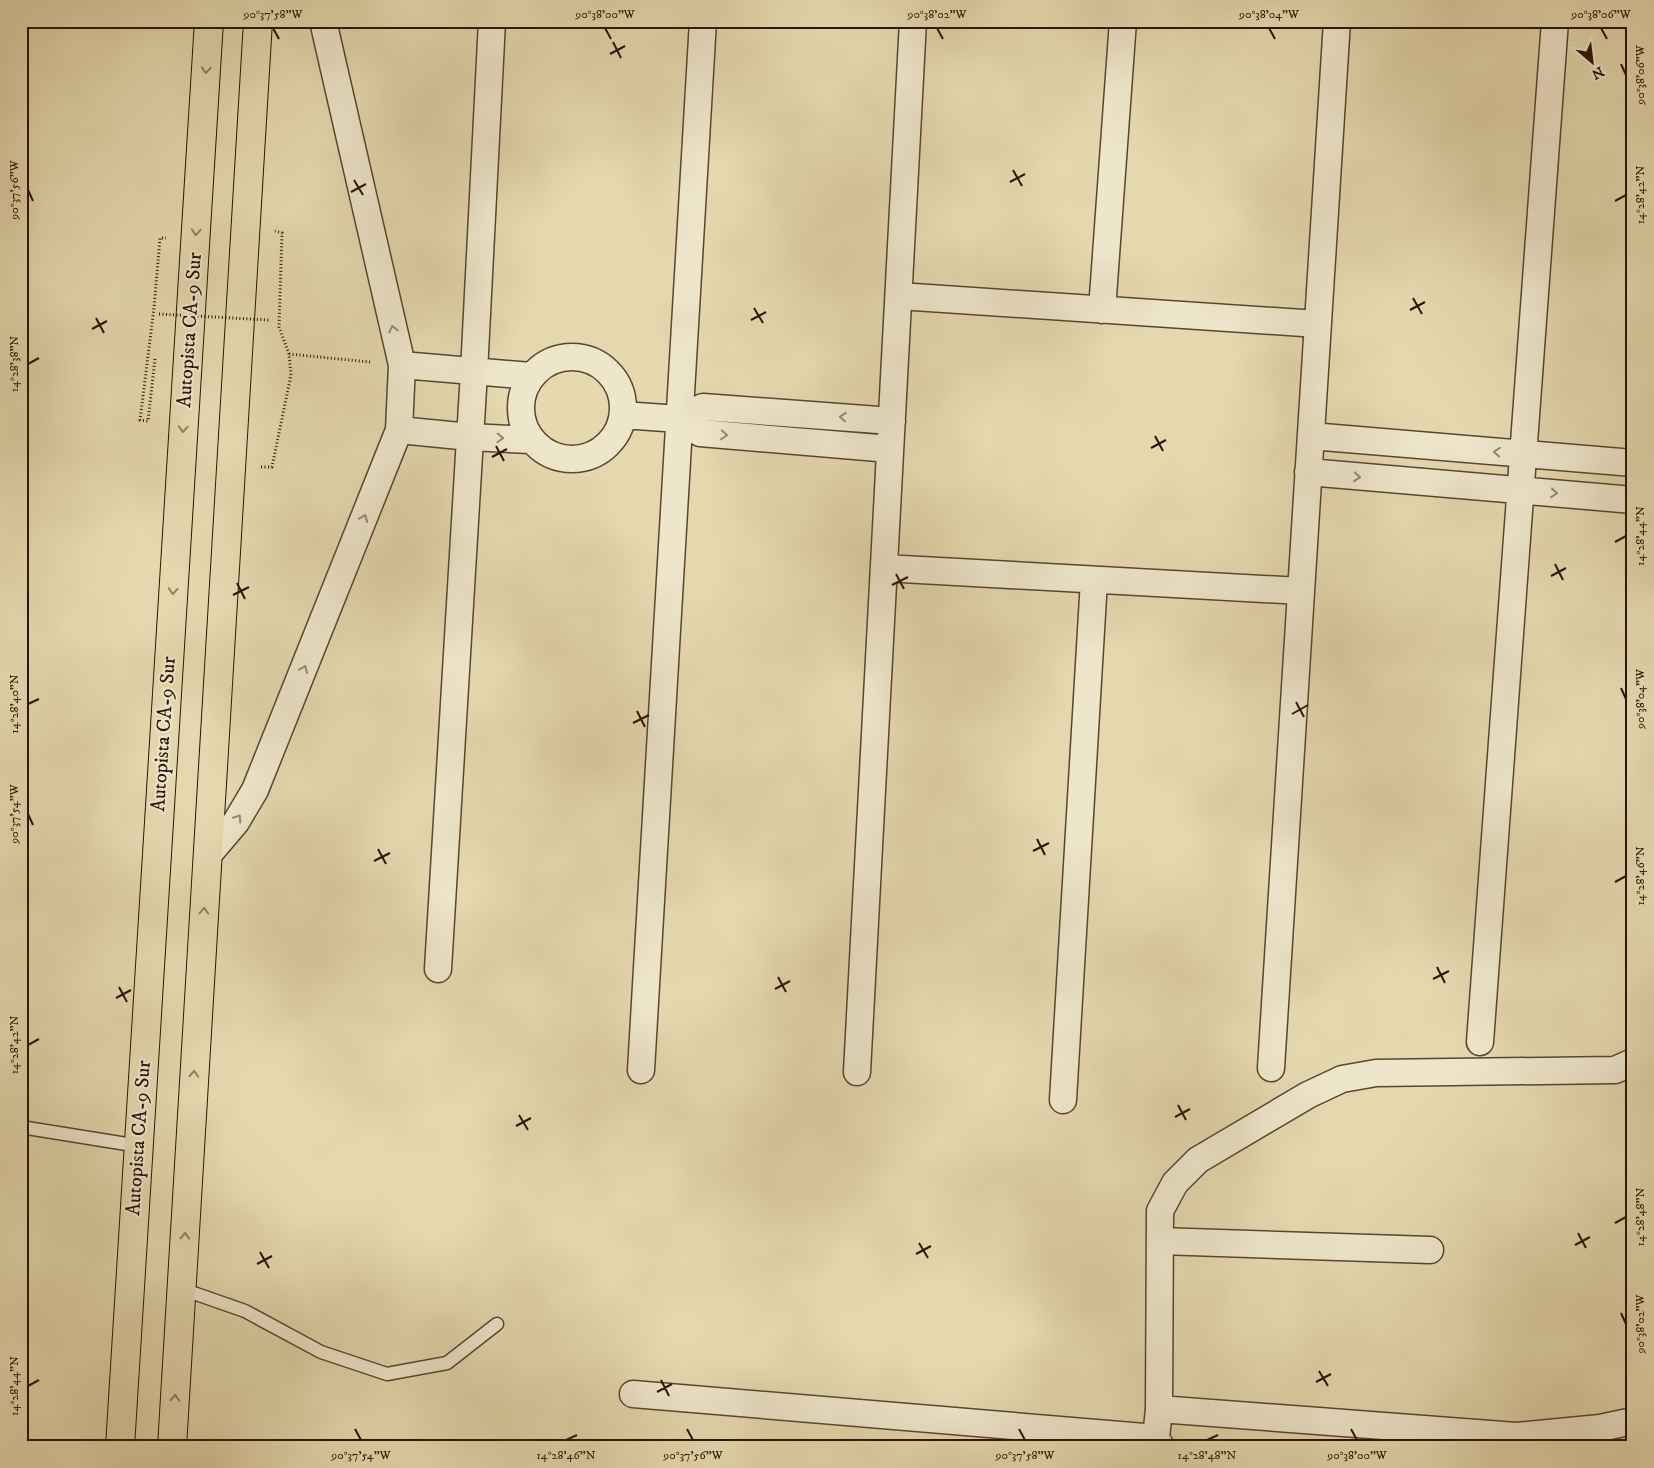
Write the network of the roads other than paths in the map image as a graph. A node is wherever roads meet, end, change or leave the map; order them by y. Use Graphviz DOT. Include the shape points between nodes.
graph roads {
  1 [pos="209,21"];
  2 [pos="258,21"];
  3 [pos="323,21"];
  4 [pos="492,21"];
  5 [pos="702,21"];
  6 [pos="913,21"];
  7 [pos="1124,21"];
  8 [pos="1337,21"];
  9 [pos="1555,21"];
  10 [pos="898,296"];
  11 [pos="1102,310"];
  12 [pos="1318,324"];
  13 [pos="402,365"];
  14 [pos="474,372"];
  15 [pos="531,376"];
  16 [pos="623,415"];
  17 [pos="679,420"];
  18 [pos="892,421"];
  19 [pos="399,430"];
  20 [pos="1311,436"];
  21 [pos="470,437"];
  22 [pos="530,440"];
  23 [pos="890,449"];
  24 [pos="1523,454"];
  25 [pos="1633,463"];
  26 [pos="1308,472"];
  27 [pos="1521,490"];
  28 [pos="1633,500"];
  29 [pos="884,568"];
  30 [pos="1094,580"];
  31 [pos="1301,591"];
  32 [pos="208,856"];
  33 [pos="438,969"];
  34 [pos="1480,1042"];
  35 [pos="1633,1062"];
  36 [pos="1271,1068"];
  37 [pos="641,1070"];
  38 [pos="857,1072"];
  39 [pos="1063,1100"];
  40 [pos="21,1127"];
  41 [pos="138,1146"];
  42 [pos="1160,1241"];
  43 [pos="1430,1250"];
  44 [pos="182,1289"];
  45 [pos="497,1324"];
  46 [pos="633,1394"];
  47 [pos="1159,1410"];
  48 [pos="1633,1421"];
  49 [pos="1158,1442"];
  50 [pos="120,1447"];
  51 [pos="172,1447"];
  1 -- 41 [label="highway, Autopista CA-9 Sur, one-way"];
  2 -- 32 [label="highway"];
  13 -- 3 [label="street, one-way"];
  4 -- 14 [label="street"];
  5 -- 17 [label="street"];
  6 -- 10 [label="street"];
  7 -- 11 [label="street"];
  8 -- 12 [label="street"];
  9 -- 24 [label="street"];
  10 -- 11 [label="street"];
  10 -- 18 [label="street"];
  11 -- 12 [label="street"];
  12 -- 20 [label="street"];
  13 -- 14 [label="street"];
  13 -- 19 [label="street"];
  14 -- 15 [label="street"];
  14 -- 21 [label="street"];
  15 -- 16 [label="street" via="545,364 563,357 583,357 600,364 614,378 622,396"];
  15 -- 22 [label="street" via="521,397 521,420"];
  16 -- 17 [label="street"];
  16 -- 22 [label="street" via="618,432 608,446 594,455 576,460 559,459 543,452"];
  18 -- 17 [label="street, one-way" via="703,407"];
  17 -- 23 [label="street, one-way" via="700,433"];
  17 -- 37 [label="street"];
  18 -- 23 [label="street"];
  19 -- 21 [label="street"];
  32 -- 19 [label="street, one-way" via="236,822 255,790"];
  24 -- 20 [label="street, one-way"];
  20 -- 26 [label="street"];
  21 -- 22 [label="street, one-way"];
  21 -- 33 [label="street"];
  23 -- 29 [label="street"];
  24 -- 25 [label="street"];
  24 -- 27 [label="street"];
  26 -- 27 [label="street, one-way"];
  26 -- 31 [label="street"];
  27 -- 28 [label="street, one-way"];
  27 -- 34 [label="street"];
  29 -- 30 [label="street"];
  29 -- 38 [label="street"];
  30 -- 31 [label="street"];
  30 -- 39 [label="street"];
  31 -- 36 [label="street"];
  44 -- 32 [label="highway, one-way"];
  35 -- 42 [label="street" via="1615,1070 1376,1073 1342,1079 1308,1095 1198,1160 1175,1183 1160,1211"];
  40 -- 41 [label="lane"];
  41 -- 50 [label="highway, Autopista CA-9 Sur"];
  42 -- 43 [label="street"];
  42 -- 47 [label="street"];
  44 -- 45 [label="lane" via="245,1312 321,1352 387,1374 447,1364"];
  51 -- 44 [label="highway, one-way"];
  46 -- 49 [label="street"];
  47 -- 48 [label="street" via="1516,1436 1600,1428"];
  47 -- 49 [label="street"];
}
